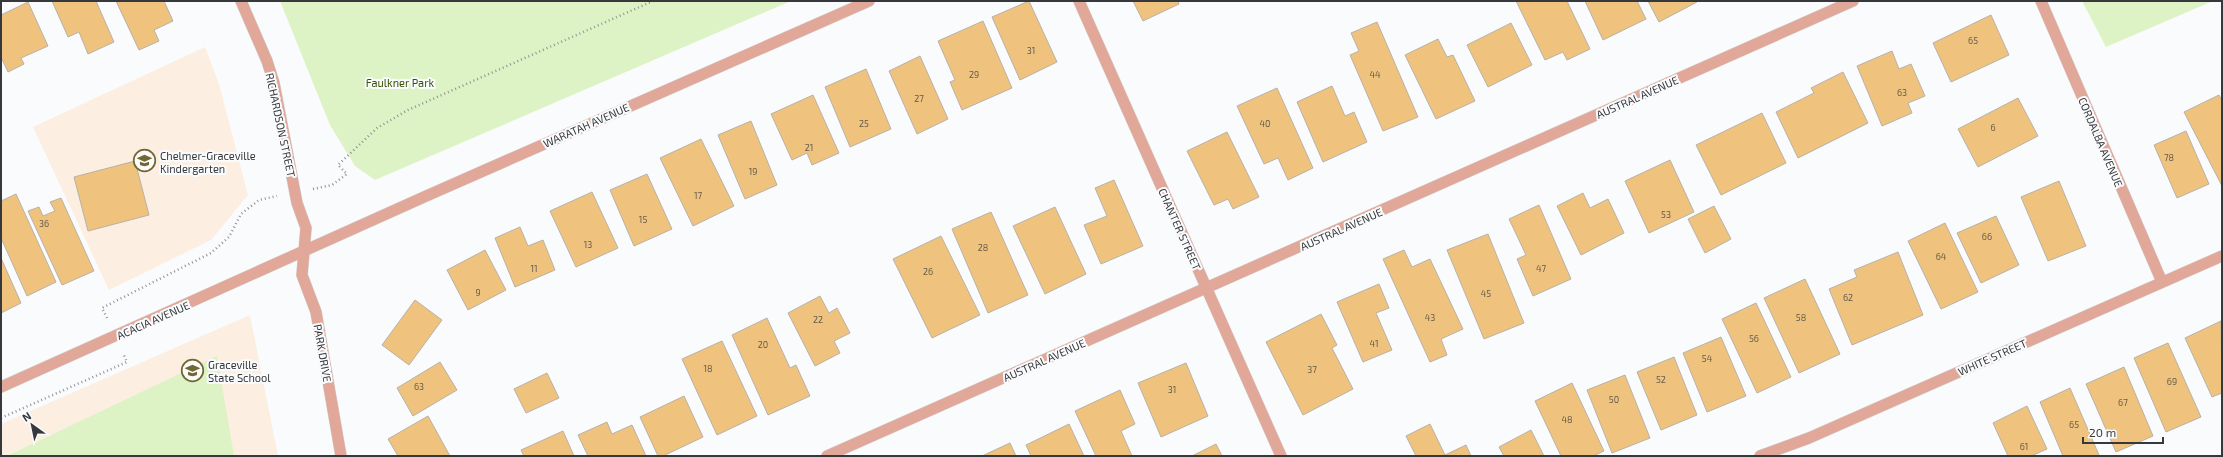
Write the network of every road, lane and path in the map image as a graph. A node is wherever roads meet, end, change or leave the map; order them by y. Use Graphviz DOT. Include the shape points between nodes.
graph roads {
  1 [pos="241,1"];
  2 [pos="653,1"];
  3 [pos="869,1"];
  4 [pos="1079,1"];
  5 [pos="1854,1"];
  6 [pos="2041,1"];
  7 [pos="325,186"];
  8 [pos="304,252"];
  9 [pos="2222,256"];
  10 [pos="2162,282"];
  11 [pos="1206,288"];
  12 [pos="1,387"];
  13 [pos="341,456"];
  14 [pos="827,456"];
  15 [pos="1281,456"];
  16 [pos="1760,456"];
  1 -- 8 [label="street, RICHARDSON STREET" via="274,83 297,203 306,228"];
  2 -- 7 [label="path" via="408,110 377,128 338,165 346,174 332,185"];
  3 -- 8 [label="street, WARATAH AVENUE"];
  4 -- 11 [label="street, CHANTER STREET"];
  5 -- 11 [label="street, AUSTRAL AVENUE"];
  6 -- 10 [label="street, CORDALBA AVENUE"];
  8 -- 12 [label="street, ACACIA AVENUE"];
  8 -- 13 [label="street, PARK DRIVE" via="302,275 316,312"];
  9 -- 10 [label="street, WHITE STREET"];
  10 -- 16 [label="street, WHITE STREET" via="1816,434"];
  11 -- 14 [label="street, AUSTRAL AVENUE"];
  11 -- 15 [label="street, CHANTER STREET"];
}
